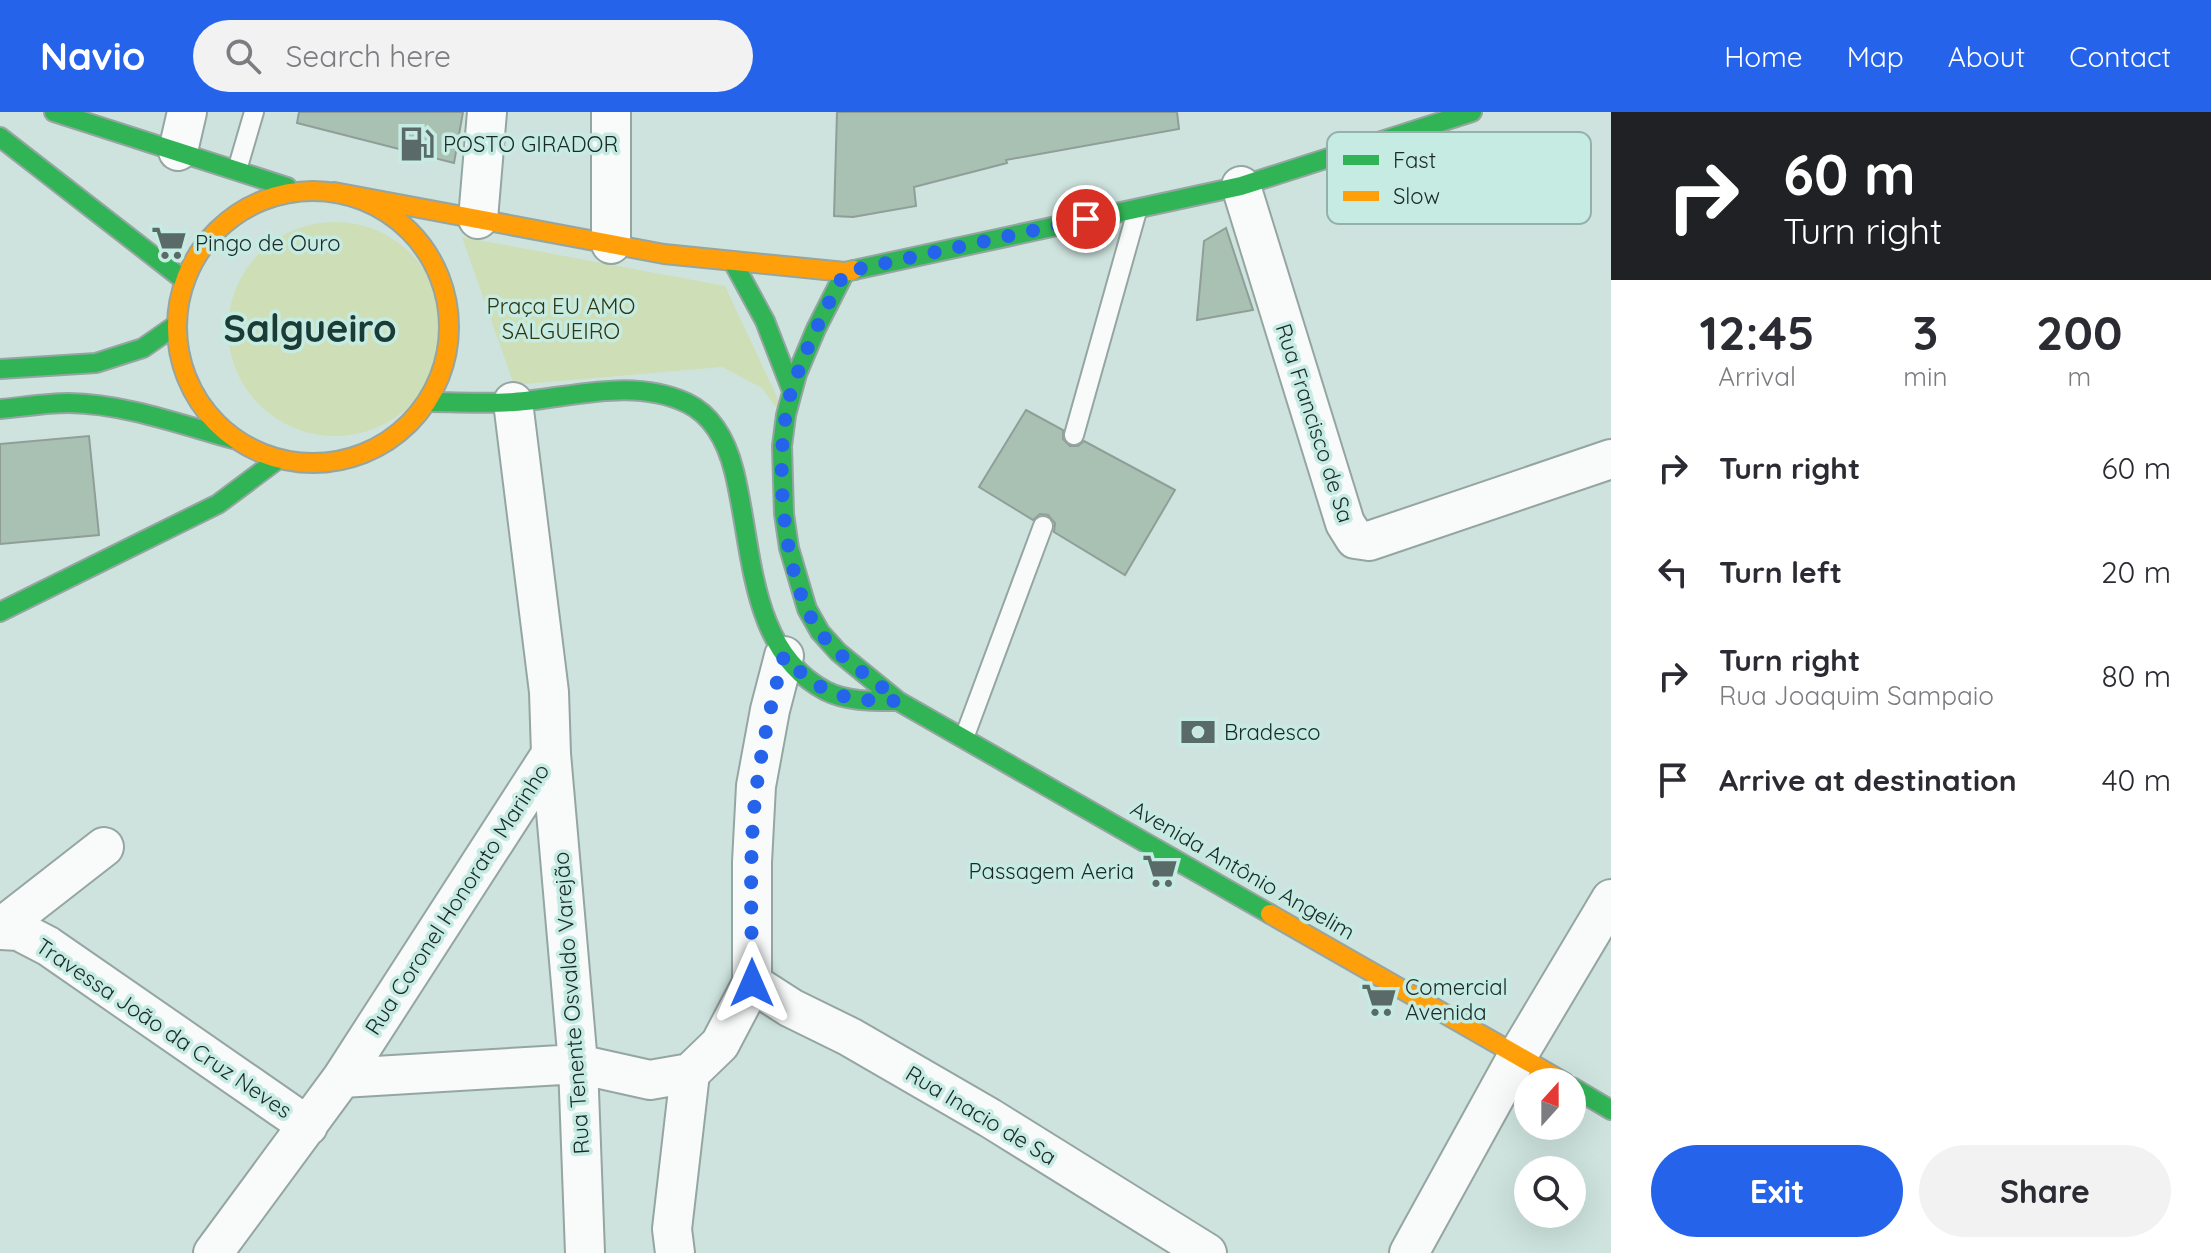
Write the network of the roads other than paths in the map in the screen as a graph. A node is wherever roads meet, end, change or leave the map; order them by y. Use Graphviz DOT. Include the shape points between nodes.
graph roads {
  1 [pos="54,112"];
  2 [pos="187,112"];
  3 [pos="254,112"];
  4 [pos="487,112"];
  5 [pos="611,112"];
  6 [pos="1472,112"];
  7 [pos="1410,132"];
  8 [pos="0,137"];
  9 [pos="178,151"];
  10 [pos="1327,158"];
  11 [pos="237,170"];
  12 [pos="1241,186"];
  13 [pos="287,187"];
  14 [pos="334,192"];
  15 [pos="1138,208"];
  16 [pos="478,219"];
  17 [pos="611,244"];
  18 [pos="733,262"];
  19 [pos="845,272"];
  20 [pos="184,280"];
  21 [pos="176,325"];
  22 [pos="0,369"];
  23 [pos="792,391"];
  24 [pos="429,402"];
  25 [pos="513,402"];
  26 [pos="0,409"];
  27 [pos="1074,435"];
  28 [pos="236,440"];
  29 [pos="1611,459"];
  30 [pos="277,460"];
  31 [pos="1043,526"];
  32 [pos="0,612"];
  33 [pos="784,656"];
  34 [pos="898,701"];
  35 [pos="964,738"];
  36 [pos="551,754"];
  37 [pos="104,847"];
  38 [pos="1611,899"];
  39 [pos="6,929"];
  40 [pos="752,983"];
  41 [pos="1518,1055"];
  42 [pos="578,1064"];
  43 [pos="1540,1068"];
  44 [pos="690,1073"];
  45 [pos="342,1078"];
  46 [pos="1586,1095"];
  47 [pos="1611,1110"];
  48 [pos="308,1126"];
  49 [pos="213,1253"];
  50 [pos="585,1253"];
  51 [pos="675,1253"];
  52 [pos="1207,1253"];
  53 [pos="1409,1253"];
  1 -- 9 [label="main road"];
  2 -- 9 [label="street"];
  3 -- 11 [label="lane"];
  4 -- 16 [label="street"];
  5 -- 17 [label="street"];
  6 -- 7 [label="main road"];
  8 -- 20 [label="main road"];
  9 -- 11 [label="main road"];
  10 -- 12 [label="main road"];
  11 -- 13 [label="main road"];
  12 -- 15 [label="main road"];
  12 -- 29 [label="street, Rua Francisco de Sa" via="1345,523 1355,539 1369,541"];
  13 -- 14 [label="main road"];
  13 -- 20 [label="main road" via="243,209 207,239"];
  14 -- 16 [label="main road"];
  14 -- 24 [label="main road" via="378,206 414,234 439,272 450,316 447,361"];
  15 -- 19 [label="main road"];
  15 -- 27 [label="lane"];
  16 -- 17 [label="main road"];
  17 -- 18 [label="main road"];
  18 -- 19 [label="main road"];
  18 -- 23 [label="main road" via="765,321"];
  19 -- 23 [label="main road, Avenida Antônio Angelim"];
  20 -- 21 [label="main road"];
  21 -- 22 [label="main road" via="143,348 96,363"];
  21 -- 28 [label="main road" via="183,370 204,409"];
  23 -- 34 [label="main road, Avenida Antônio Angelim" via="783,505 801,599 820,633"];
  24 -- 25 [label="main road"];
  24 -- 30 [label="main road" via="398,435 359,457 318,464"];
  25 -- 33 [label="main road" via="635,389 667,395 707,416 722,434 737,480 760,599"];
  25 -- 36 [label="street, Rua Coronel Honorato Marinho" via="549,692"];
  26 -- 28 [label="main road" via="68,403 143,413"];
  28 -- 30 [label="main road"];
  30 -- 32 [label="main road" via="218,504"];
  31 -- 35 [label="lane"];
  33 -- 34 [label="main road" via="807,680 828,692 856,700"];
  33 -- 40 [label="street" via="756,786"];
  34 -- 35 [label="main road, Avenida Antônio Angelim"];
  35 -- 41 [label="main road, Avenida Antônio Angelim"];
  36 -- 42 [label="street, Rua Tenente Osvaldo Varejão"];
  36 -- 45 [label="street, Rua Coronel Honorato Marinho"];
  37 -- 39 [label="street"];
  38 -- 41 [label="street"];
  39 -- 48 [label="street, Travessa João da Cruz Neves" via="48,946"];
  40 -- 44 [label="street" via="720,1044"];
  40 -- 52 [label="street, Rua Inacio de Sa" via="990,1118"];
  41 -- 43 [label="main road, Avenida Antônio Angelim"];
  41 -- 53 [label="street"];
  42 -- 44 [label="street" via="650,1080"];
  42 -- 45 [label="street"];
  42 -- 50 [label="street, Rua Tenente Osvaldo Varejão"];
  44 -- 51 [label="street" via="672,1229"];
  45 -- 48 [label="street, Rua Coronel Honorato Marinho"];
  46 -- 47 [label="main road"];
  48 -- 49 [label="street, Rua Coronel Honorato Marinho"];
}
